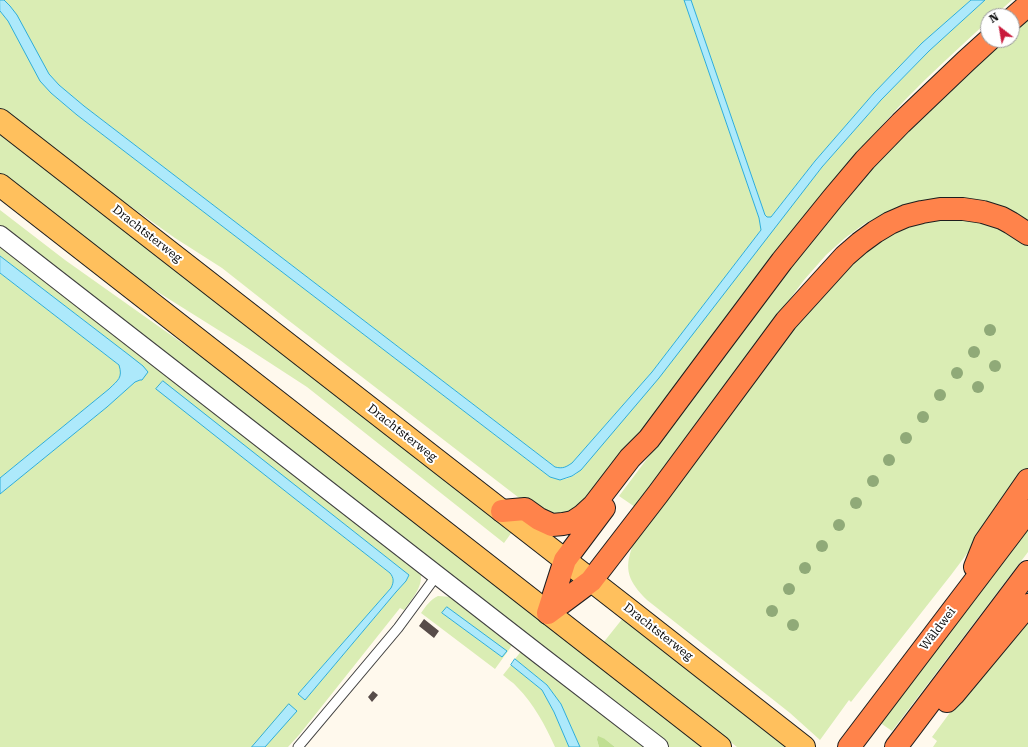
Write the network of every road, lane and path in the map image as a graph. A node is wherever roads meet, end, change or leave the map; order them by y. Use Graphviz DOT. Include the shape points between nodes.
graph roads {
  1 [pos="1028,5"];
  2 [pos="1020,12"];
  3 [pos="980,48"];
  4 [pos="0,120"];
  5 [pos="0,186"];
  6 [pos="1028,234"];
  7 [pos="0,235"];
  8 [pos="649,439"];
  9 [pos="1028,480"];
  10 [pos="502,511"];
  11 [pos="1028,511"];
  12 [pos="565,560"];
  13 [pos="1028,572"];
  14 [pos="437,575"];
  15 [pos="591,581"];
  16 [pos="963,597"];
  17 [pos="1028,605"];
  18 [pos="548,613"];
  19 [pos="899,743"];
  20 [pos="298,747"];
  21 [pos="660,747"];
  22 [pos="720,747"];
  23 [pos="804,747"];
  24 [pos="849,747"];
  1 -- 2 [label="highway"];
  3 -- 8 [label="highway" via="901,123 833,198 782,261"];
  4 -- 10 [label="main road, Drachtsterweg"];
  5 -- 18 [label="main road"];
  6 -- 15 [label="highway" via="1002,218 983,212 940,209 906,216 885,226 860,243 786,321"];
  7 -- 14 [label="street"];
  8 -- 10 [label="highway" via="630,458 594,505 573,522 552,525 525,509"];
  8 -- 12 [label="highway" via="637,464"];
  9 -- 16 [label="highway" via="985,542"];
  10 -- 12 [label="main road, Drachtsterweg"];
  11 -- 16 [label="highway, Wâldwei"];
  12 -- 15 [label="main road, Drachtsterweg"];
  12 -- 18 [label="highway"];
  13 -- 19 [label="highway"];
  14 -- 20 [label="lane" via="398,628"];
  14 -- 21 [label="street"];
  15 -- 18 [label="highway"];
  15 -- 23 [label="main road, Drachtsterweg"];
  16 -- 24 [label="highway, Wâldwei"];
  17 -- 19 [label="highway" via="954,694"];
  18 -- 22 [label="main road"];
}
